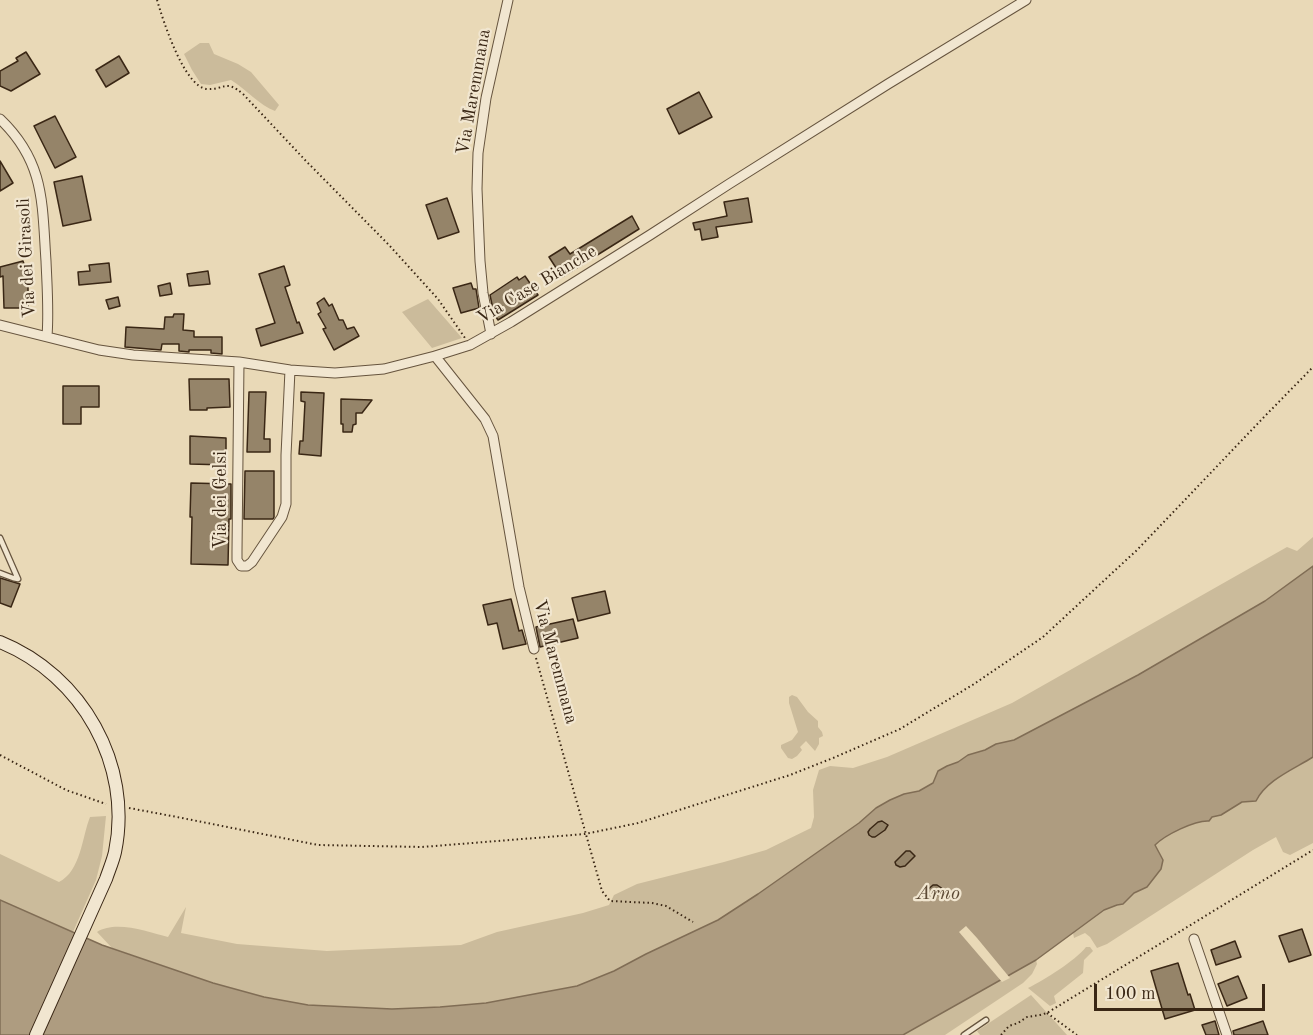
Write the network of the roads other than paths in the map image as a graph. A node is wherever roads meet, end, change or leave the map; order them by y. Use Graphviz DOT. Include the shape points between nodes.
graph roads {
  1 [pos="508,0"];
  2 [pos="1026,0"];
  3 [pos="0,118"];
  4 [pos="0,325"];
  5 [pos="491,334"];
  6 [pos="47,336"];
  7 [pos="435,356"];
  8 [pos="239,362"];
  9 [pos="290,370"];
  10 [pos="0,538"];
  11 [pos="0,573"];
  12 [pos="0,642"];
  13 [pos="534,649"];
  14 [pos="1194,939"];
  15 [pos="986,1020"];
  16 [pos="36,1035"];
  17 [pos="964,1035"];
  18 [pos="1227,1035"];
  1 -- 5 [label="street, Via Maremmana" via="486,98 477,164 480,261"];
  2 -- 5 [label="street, Via Case Bianche"];
  3 -- 6 [label="street, Via dei Girasoli" via="27,153 42,196"];
  4 -- 6 [label="street, Via Case Bianche"];
  5 -- 7 [label="street, Via Case Bianche"];
  6 -- 8 [label="street, Via Case Bianche" via="133,355"];
  7 -- 9 [label="street, Via Case Bianche" via="353,373"];
  7 -- 13 [label="street, Via Maremmana" via="485,419 493,436 519,587"];
  8 -- 9 [label="street, Via Case Bianche"];
  8 -- 9 [label="street, Via dei Gelsi" via="237,560 241,566 252,562 282,518 286,504"];
  10 -- 11 [label="lane" via="18,579"];
  12 -- 16 [label="main road" via="52,673 82,707 110,759 118,807 117,840 106,879"];
  14 -- 18 [label="street"];
  15 -- 17 [label="lane"];
}
